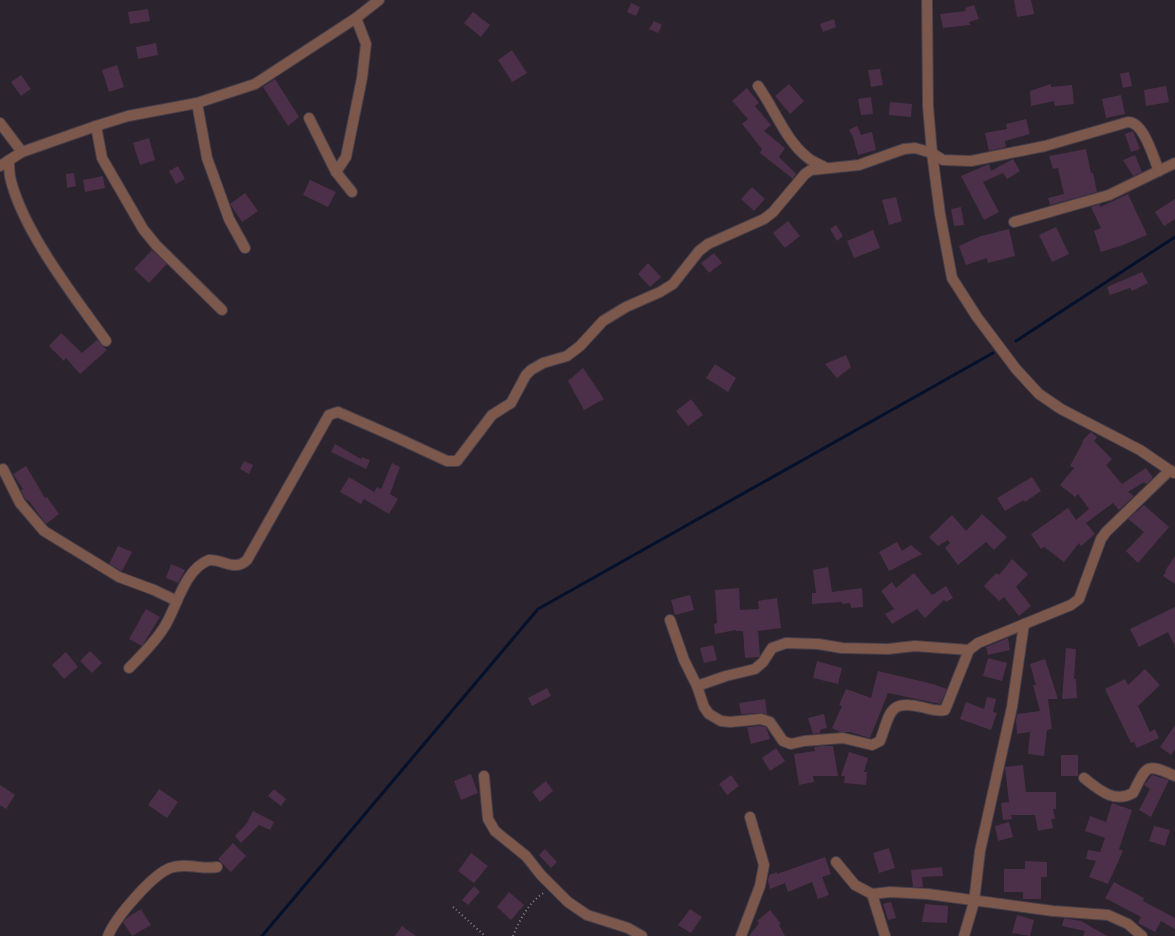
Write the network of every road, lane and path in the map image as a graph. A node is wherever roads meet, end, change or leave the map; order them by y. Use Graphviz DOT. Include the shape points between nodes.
graph roads {
  1 [pos="379,0"];
  2 [pos="927,0"];
  3 [pos="356,18"];
  4 [pos="758,86"];
  5 [pos="197,103"];
  6 [pos="309,118"];
  7 [pos="0,123"];
  8 [pos="96,126"];
  9 [pos="22,152"];
  10 [pos="932,154"];
  11 [pos="9,160"];
  12 [pos="1175,163"];
  13 [pos="0,166"];
  14 [pos="826,168"];
  15 [pos="1159,171"];
  16 [pos="336,172"];
  17 [pos="352,192"];
  18 [pos="1014,222"];
  19 [pos="245,248"];
  20 [pos="222,310"];
  21 [pos="106,341"];
  22 [pos="1,468"];
  23 [pos="1172,472"];
  24 [pos="177,601"];
  25 [pos="670,620"];
  26 [pos="1024,624"];
  27 [pos="969,650"];
  28 [pos="128,668"];
  29 [pos="697,686"];
  30 [pos="484,776"];
  31 [pos="1175,776"];
  32 [pos="1084,778"];
  33 [pos="750,816"];
  34 [pos="836,862"];
  35 [pos="216,867"];
  36 [pos="552,886"];
  37 [pos="872,894"];
  38 [pos="974,902"];
  39 [pos="452,907"];
  40 [pos="108,936"];
  41 [pos="485,936"];
  42 [pos="513,936"];
  43 [pos="642,936"];
  44 [pos="741,936"];
  45 [pos="885,936"];
  46 [pos="964,936"];
  47 [pos="1142,936"];
  1 -- 3 [label="street"];
  2 -- 10 [label="street" via="928,106"];
  3 -- 5 [label="street" via="255,84"];
  3 -- 16 [label="street" via="366,44 362,78 346,157"];
  4 -- 14 [label="street" via="796,146 807,158"];
  5 -- 8 [label="street" via="128,116"];
  5 -- 19 [label="street" via="207,158 229,219"];
  6 -- 16 [label="street"];
  7 -- 9 [label="street"];
  8 -- 9 [label="street"];
  8 -- 20 [label="street" via="102,158 143,229"];
  9 -- 11 [label="street"];
  10 -- 14 [label="street" via="915,148 904,149 859,165"];
  10 -- 15 [label="street" via="948,161 981,159 1045,146 1132,122 1142,132"];
  10 -- 23 [label="street" via="952,278 1016,369 1039,394 1061,409 1140,450"];
  11 -- 13 [label="street"];
  11 -- 21 [label="street" via="10,180 22,213 70,291"];
  12 -- 15 [label="street"];
  14 -- 24 [label="street" via="811,170 805,174 764,219 708,244 699,251 673,284 603,321 567,356 543,363 531,370 511,403 492,416 457,461 447,462 348,416 338,412 331,414 247,560 236,566 206,561 192,574"];
  15 -- 18 [label="street" via="1109,195"];
  16 -- 17 [label="street"];
  22 -- 24 [label="street" via="20,503 44,531 119,577"];
  23 -- 26 [label="street" via="1106,532 1101,539 1079,599"];
  24 -- 28 [label="street" via="158,637"];
  25 -- 29 [label="street" via="684,660"];
  26 -- 27 [label="street" via="978,643"];
  26 -- 38 [label="street" via="1012,706 980,852"];
  27 -- 29 [label="street" via="915,646 888,649 786,644 772,648 755,669"];
  27 -- 29 [label="street" via="946,710 938,712 920,706 900,704 891,710 880,740 872,745 844,738 791,744 783,741 770,722 761,719 721,721 709,714 704,707"];
  30 -- 36 [label="street" via="488,819 495,831 526,856"];
  31 -- 32 [label="street" via="1157,767 1146,770 1133,794 1120,797 1106,794"];
  33 -- 44 [label="street" via="764,866 760,886"];
  34 -- 37 [label="street" via="855,885"];
  35 -- 40 [label="street" via="170,868 151,882 129,904 111,927"];
  36 -- 42 [label="path" via="528,907"];
  36 -- 43 [label="street" via="586,915 628,928"];
  37 -- 38 [label="street" via="928,894"];
  37 -- 45 [label="street"];
  38 -- 46 [label="street"];
  38 -- 47 [label="street" via="1108,914 1128,924"];
  39 -- 41 [label="path"];
}
